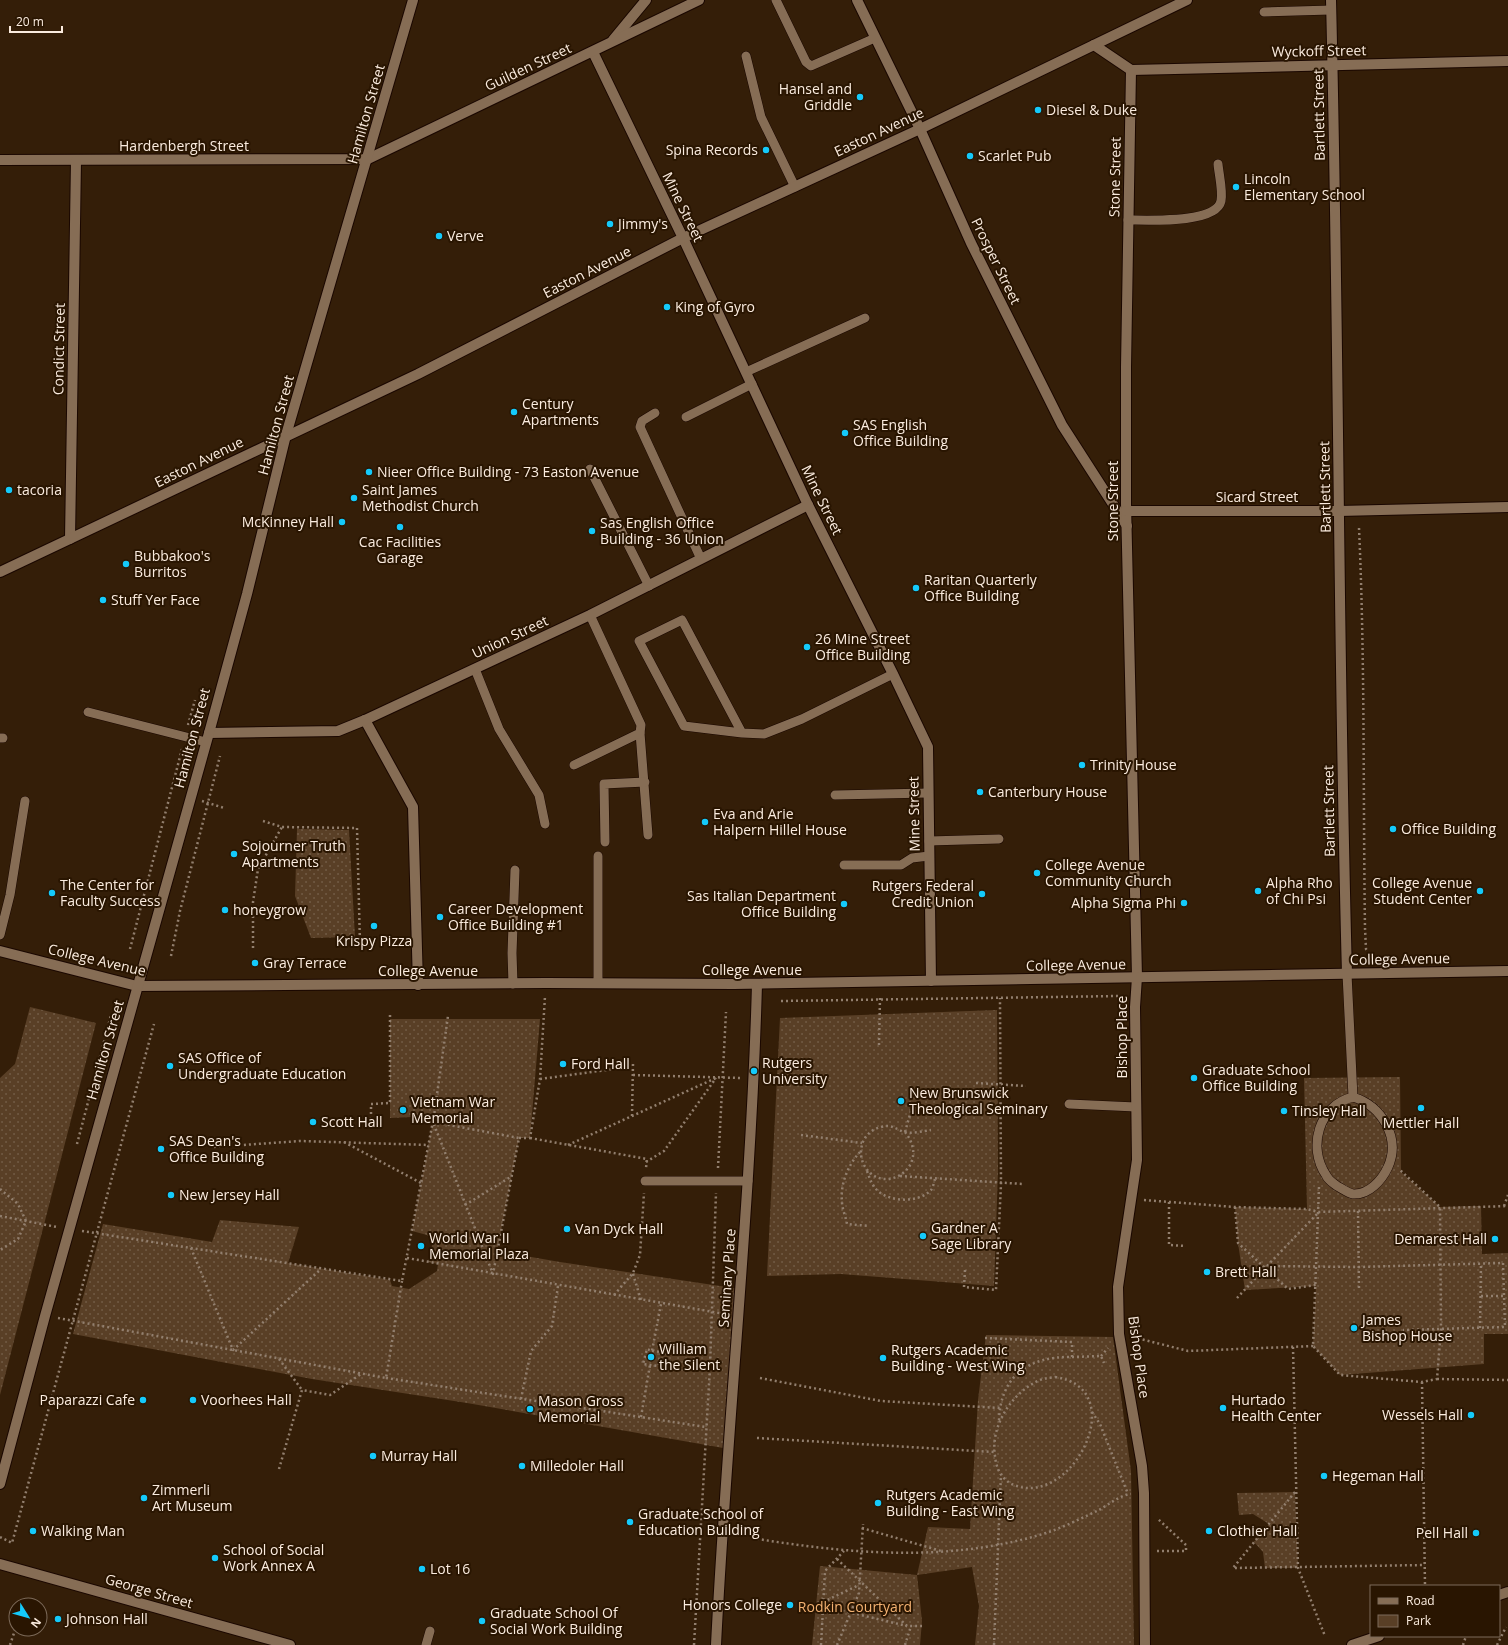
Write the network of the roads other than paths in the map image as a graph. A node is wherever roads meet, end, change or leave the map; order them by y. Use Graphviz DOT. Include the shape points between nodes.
graph roads {
  1 [pos="413,0"];
  2 [pos="646,0"];
  3 [pos="699,0"];
  4 [pos="776,0"];
  5 [pos="857,0"];
  6 [pos="1187,0"];
  7 [pos="1331,5"];
  8 [pos="1264,12"];
  9 [pos="875,38"];
  10 [pos="610,43"];
  11 [pos="1094,44"];
  12 [pos="593,52"];
  13 [pos="746,56"];
  14 [pos="1508,61"];
  15 [pos="1333,65"];
  16 [pos="1131,70"];
  17 [pos="920,129"];
  18 [pos="368,159"];
  19 [pos="0,160"];
  20 [pos="76,160"];
  21 [pos="1218,164"];
  22 [pos="794,187"];
  23 [pos="1128,220"];
  24 [pos="683,238"];
  25 [pos="865,318"];
  26 [pos="746,372"];
  27 [pos="752,384"];
  28 [pos="655,413"];
  29 [pos="686,418"];
  30 [pos="286,435"];
  31 [pos="590,469"];
  32 [pos="808,505"];
  33 [pos="1508,507"];
  34 [pos="1126,511"];
  35 [pos="1339,511"];
  36 [pos="1127,526"];
  37 [pos="70,539"];
  38 [pos="702,559"];
  39 [pos="0,572"];
  40 [pos="649,586"];
  41 [pos="590,615"];
  42 [pos="475,669"];
  43 [pos="893,674"];
  44 [pos="88,712"];
  45 [pos="365,720"];
  46 [pos="640,733"];
  47 [pos="742,733"];
  48 [pos="207,738"];
  49 [pos="574,765"];
  50 [pos="645,782"];
  51 [pos="928,794"];
  52 [pos="835,795"];
  53 [pos="25,801"];
  54 [pos="545,824"];
  55 [pos="648,835"];
  56 [pos="999,839"];
  57 [pos="929,841"];
  58 [pos="605,842"];
  59 [pos="598,856"];
  60 [pos="929,856"];
  61 [pos="844,865"];
  62 [pos="515,870"];
  63 [pos="0,935"];
  64 [pos="0,951"];
  65 [pos="1508,971"];
  66 [pos="1347,974"];
  67 [pos="1137,978"];
  68 [pos="931,981"];
  69 [pos="598,983"];
  70 [pos="513,984"];
  71 [pos="757,984"];
  72 [pos="418,985"];
  73 [pos="137,986"];
  74 [pos="1353,1097"];
  75 [pos="1069,1104"];
  76 [pos="1136,1107"];
  77 [pos="748,1180"];
  78 [pos="645,1181"];
  79 [pos="0,1484"];
  80 [pos="0,1564"];
  81 [pos="430,1631"];
  82 [pos="1376,1637"];
  83 [pos="290,1645"];
  84 [pos="426,1645"];
  85 [pos="716,1645"];
  86 [pos="1145,1645"];
  87 [pos="1352,1645"];
  1 -- 18 [label="street, Hamilton Street"];
  2 -- 10 [label="street"];
  3 -- 10 [label="street, Guilden Street"];
  4 -- 9 [label="lane" via="806,62 811,66"];
  5 -- 9 [label="street, Prosper Street"];
  6 -- 11 [label="street, Easton Avenue"];
  7 -- 8 [label="lane"];
  7 -- 15 [label="street, Bartlett Street"];
  9 -- 17 [label="street, Prosper Street"];
  10 -- 12 [label="street, Guilden Street"];
  11 -- 16 [label="street"];
  11 -- 17 [label="street, Easton Avenue"];
  12 -- 18 [label="street, Guilden Street"];
  12 -- 24 [label="street, Mine Street"];
  13 -- 22 [label="lane" via="761,117"];
  14 -- 15 [label="street, Wyckoff Street"];
  15 -- 16 [label="street, Wyckoff Street"];
  15 -- 35 [label="street, Bartlett Street"];
  16 -- 23 [label="street, Stone Street"];
  17 -- 22 [label="street, Easton Avenue"];
  17 -- 36 [label="street, Prosper Street" via="971,243 1062,425"];
  18 -- 20 [label="street, Hardenbergh Street"];
  18 -- 30 [label="street, Hamilton Street"];
  19 -- 20 [label="street, Hardenbergh Street"];
  20 -- 37 [label="street, Condict Street"];
  21 -- 23 [label="lane" via="1221,202 1216,210 1203,216 1177,219"];
  22 -- 24 [label="street, Easton Avenue"];
  23 -- 34 [label="street, Stone Street"];
  24 -- 26 [label="street, Mine Street"];
  24 -- 30 [label="street, Easton Avenue" via="418,374"];
  25 -- 26 [label="lane"];
  26 -- 27 [label="street, Mine Street"];
  27 -- 29 [label="lane"];
  27 -- 32 [label="street, Mine Street"];
  28 -- 38 [label="lane" via="642,422 640,427"];
  30 -- 37 [label="street, Easton Avenue"];
  30 -- 48 [label="street, Hamilton Street" via="247,594"];
  31 -- 40 [label="lane"];
  32 -- 38 [label="street, Union Street"];
  32 -- 43 [label="street, Mine Street"];
  33 -- 35 [label="street, Sicard Street"];
  34 -- 35 [label="street, Sicard Street"];
  34 -- 36 [label="street, Stone Street"];
  35 -- 66 [label="street, Bartlett Street"];
  36 -- 67 [label="street, Stone Street"];
  37 -- 39 [label="street, Easton Avenue"];
  38 -- 40 [label="street, Union Street"];
  40 -- 41 [label="street, Union Street"];
  41 -- 42 [label="street, Union Street"];
  41 -- 46 [label="lane" via="640,725"];
  42 -- 45 [label="street, Union Street"];
  42 -- 54 [label="lane" via="499,729 539,795"];
  43 -- 47 [label="lane" via="802,720 764,734"];
  43 -- 51 [label="street, Mine Street" via="928,747"];
  44 -- 48 [label="lane" via="185,737"];
  45 -- 48 [label="street, Union Street" via="338,731"];
  45 -- 72 [label="street" via="413,807"];
  46 -- 49 [label="lane"];
  46 -- 50 [label="lane"];
  47 -- 47 [label="lane" via="684,726 639,641 682,620"];
  48 -- 73 [label="street, Hamilton Street"];
  50 -- 55 [label="lane"];
  50 -- 58 [label="lane" via="604,784"];
  51 -- 52 [label="lane"];
  51 -- 57 [label="street, Mine Street"];
  53 -- 63 [label="lane" via="10,895"];
  56 -- 57 [label="lane"];
  57 -- 60 [label="street, Mine Street"];
  59 -- 69 [label="lane"];
  60 -- 61 [label="lane" via="913,857 901,865"];
  60 -- 68 [label="street, Mine Street"];
  62 -- 70 [label="lane"];
  64 -- 73 [label="street, College Avenue"];
  65 -- 66 [label="street, College Avenue"];
  66 -- 67 [label="street, College Avenue"];
  66 -- 74 [label="lane"];
  67 -- 68 [label="street, College Avenue"];
  67 -- 76 [label="street, Bishop Place"];
  68 -- 71 [label="street, College Avenue"];
  69 -- 70 [label="street, College Avenue"];
  69 -- 71 [label="street, College Avenue"];
  70 -- 72 [label="street, College Avenue"];
  71 -- 77 [label="street, Seminary Place"];
  72 -- 73 [label="street, College Avenue"];
  73 -- 79 [label="street, Hamilton Street"];
  74 -- 74 [label="lane" via="1343,1099 1325,1116 1316,1140 1319,1159 1326,1176 1337,1186 1353,1194 1365,1192 1382,1177 1390,1160 1391,1142 1386,1123 1373,1106"];
  75 -- 76 [label="lane"];
  76 -- 86 [label="street, Bishop Place" via="1137,1160 1118,1287 1119,1334 1142,1466"];
  77 -- 78 [label="lane"];
  77 -- 85 [label="street, Seminary Place" via="721,1533"];
  80 -- 83 [label="street, George Street"];
  81 -- 84 [label="lane"];
  82 -- 87 [label="street"];
}
